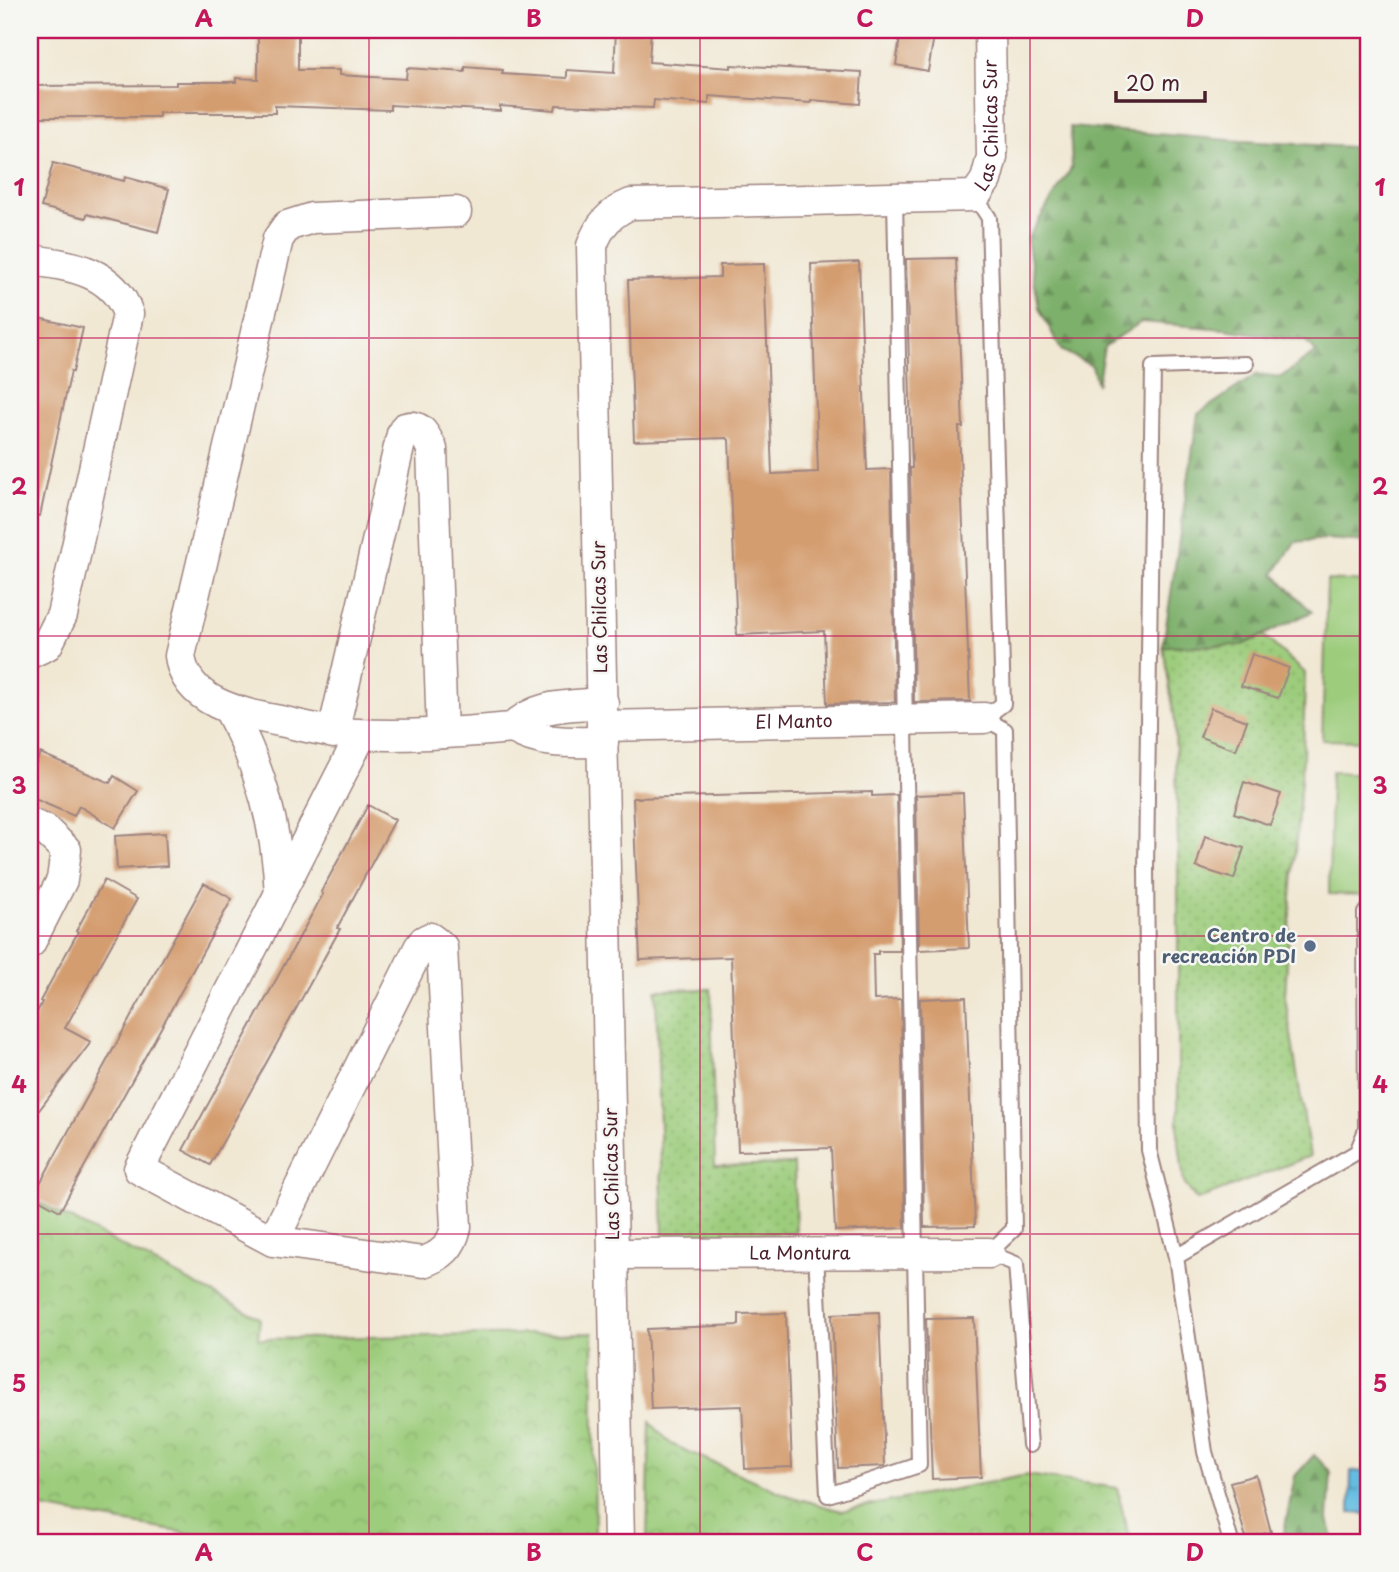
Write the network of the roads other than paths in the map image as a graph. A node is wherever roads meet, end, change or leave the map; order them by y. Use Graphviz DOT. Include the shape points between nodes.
graph roads {
  1 [pos="990,30"];
  2 [pos="975,196"];
  3 [pos="895,198"];
  4 [pos="456,212"];
  5 [pos="30,260"];
  6 [pos="1246,364"];
  7 [pos="30,653"];
  8 [pos="230,710"];
  9 [pos="984,718"];
  10 [pos="905,720"];
  11 [pos="603,724"];
  12 [pos="442,733"];
  13 [pos="347,734"];
  14 [pos="30,824"];
  15 [pos="280,896"];
  16 [pos="1365,913"];
  17 [pos="30,943"];
  18 [pos="272,1241"];
  19 [pos="816,1252"];
  20 [pos="916,1252"];
  21 [pos="989,1253"];
  22 [pos="613,1254"];
  23 [pos="1176,1257"];
  24 [pos="1030,1445"];
  25 [pos="619,1542"];
  26 [pos="1231,1542"];
  1 -- 2 [label="street, Las Chilcas Sur" via="992,157 986,180"];
  2 -- 3 [label="street, Las Chilcas Sur"];
  2 -- 9 [label="lane" via="989,218 1003,704"];
  3 -- 10 [label="lane"];
  3 -- 11 [label="street, Las Chilcas Sur" via="631,204 601,226 591,257"];
  4 -- 8 [label="street" via="312,218 287,226 278,239 180,656 181,669 195,688"];
  5 -- 7 [label="street" via="101,278 117,290 128,314 62,615 47,645"];
  6 -- 23 [label="lane" via="1153,367 1146,869 1149,1150"];
  8 -- 13 [label="street"];
  8 -- 15 [label="street" via="265,792"];
  9 -- 10 [label="street, El Manto"];
  9 -- 21 [label="lane" via="1005,730 1014,1229"];
  10 -- 11 [label="street, El Manto"];
  10 -- 20 [label="lane"];
  11 -- 12 [label="street, El Manto" via="539,709 513,728"];
  11 -- 22 [label="street, Las Chilcas Sur"];
  12 -- 13 [label="street"];
  12 -- 13 [label="street" via="432,449 425,433 411,427 402,434"];
  13 -- 15 [label="street"];
  14 -- 17 [label="street" via="45,830 66,850 62,880"];
  15 -- 18 [label="street" via="139,1169"];
  16 -- 23 [label="lane" via="1366,1130 1357,1152"];
  18 -- 18 [label="street" via="419,948 430,938 442,947 454,1237 443,1253 423,1262"];
  19 -- 20 [label="street, La Montura"];
  19 -- 20 [label="lane" via="828,1495 919,1465"];
  19 -- 22 [label="street, La Montura"];
  20 -- 21 [label="street, La Montura"];
  21 -- 24 [label="lane" via="1016,1264"];
  22 -- 25 [label="street, Las Chilcas Sur"];
  23 -- 26 [label="lane" via="1206,1452"];
}
